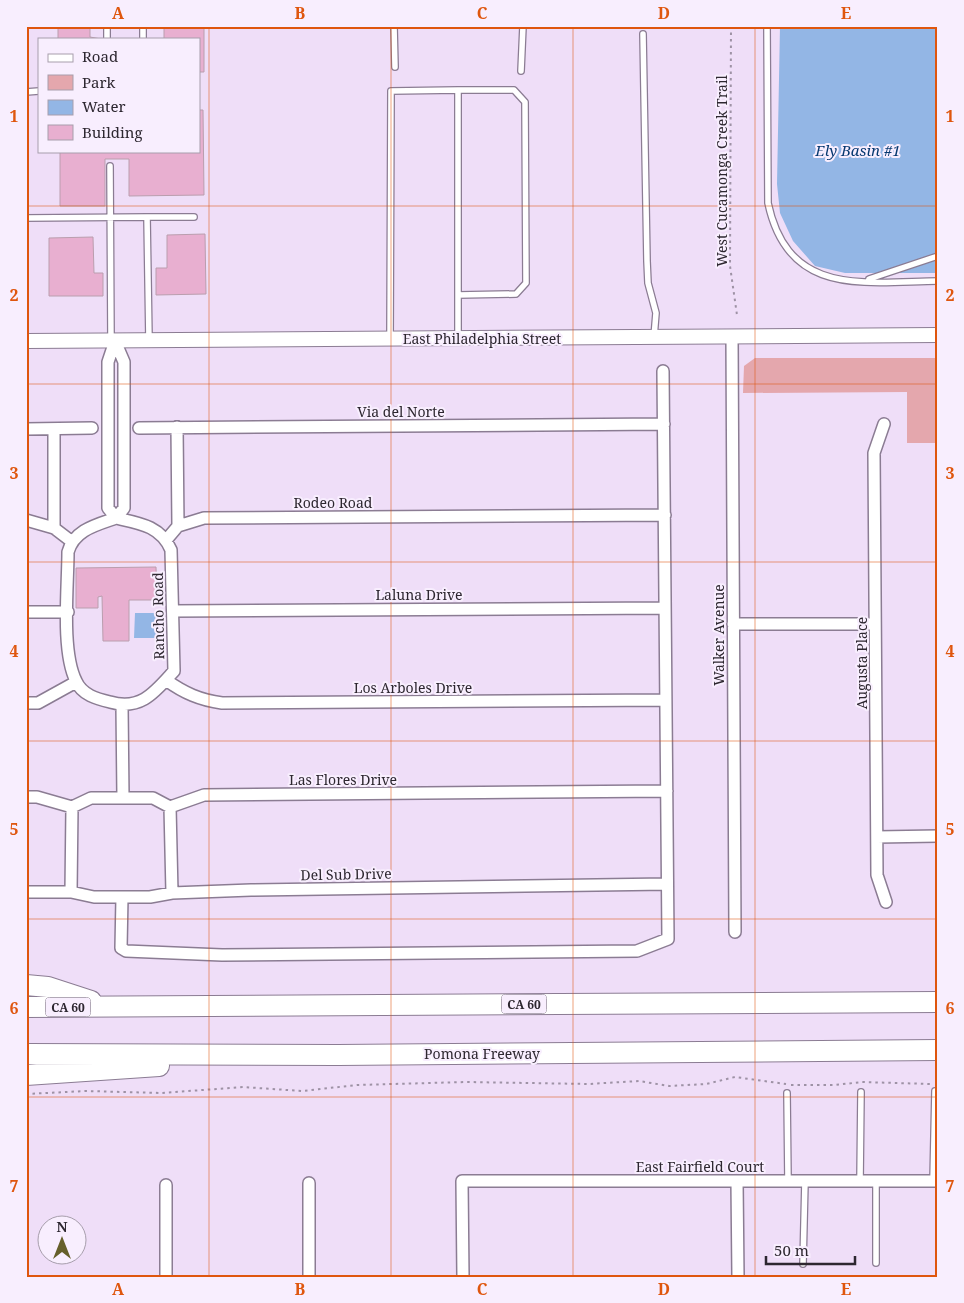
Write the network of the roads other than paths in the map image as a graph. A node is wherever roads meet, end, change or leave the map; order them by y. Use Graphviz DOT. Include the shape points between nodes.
graph roads {
  1 [pos="394,26"];
  2 [pos="523,26"];
  3 [pos="767,26"];
  4 [pos="642,34"];
  5 [pos="395,66"];
  6 [pos="522,72"];
  7 [pos="458,90"];
  8 [pos="110,166"];
  9 [pos="110,217"];
  10 [pos="147,217"];
  11 [pos="194,217"];
  12 [pos="26,218"];
  13 [pos="938,256"];
  14 [pos="938,281"];
  15 [pos="863,282"];
  16 [pos="458,295"];
  17 [pos="938,335"];
  18 [pos="732,336"];
  19 [pos="654,337"];
  20 [pos="458,338"];
  21 [pos="390,339"];
  22 [pos="149,340"];
  23 [pos="26,341"];
  24 [pos="113,341"];
  25 [pos="663,371"];
  26 [pos="664,424"];
  27 [pos="884,424"];
  28 [pos="177,427"];
  29 [pos="92,428"];
  30 [pos="139,428"];
  31 [pos="26,429"];
  32 [pos="54,429"];
  33 [pos="665,515"];
  34 [pos="116,518"];
  35 [pos="26,520"];
  36 [pos="178,526"];
  37 [pos="54,528"];
  38 [pos="167,539"];
  39 [pos="71,541"];
  40 [pos="665,608"];
  41 [pos="173,611"];
  42 [pos="26,612"];
  43 [pos="68,612"];
  44 [pos="733,624"];
  45 [pos="875,624"];
  46 [pos="166,680"];
  47 [pos="76,682"];
  48 [pos="665,700"];
  49 [pos="26,703"];
  50 [pos="122,706"];
  51 [pos="667,791"];
  52 [pos="26,797"];
  53 [pos="124,798"];
  54 [pos="72,806"];
  55 [pos="170,807"];
  56 [pos="938,836"];
  57 [pos="877,837"];
  58 [pos="667,884"];
  59 [pos="26,892"];
  60 [pos="71,892"];
  61 [pos="172,892"];
  62 [pos="122,898"];
  63 [pos="886,902"];
  64 [pos="735,932"];
  65 [pos="26,985"];
  66 [pos="938,1002"];
  67 [pos="26,1007"];
  68 [pos="110,1007"];
  69 [pos="938,1050"];
  70 [pos="26,1054"];
  71 [pos="338,1054"];
  72 [pos="26,1075"];
  73 [pos="935,1091"];
  74 [pos="861,1092"];
  75 [pos="788,1093"];
  76 [pos="737,1181"];
  77 [pos="788,1181"];
  78 [pos="805,1181"];
  79 [pos="860,1181"];
  80 [pos="876,1181"];
  81 [pos="936,1181"];
  82 [pos="308,1183"];
  83 [pos="166,1185"];
  84 [pos="876,1263"];
  85 [pos="804,1264"];
  86 [pos="166,1277"];
  87 [pos="309,1277"];
  88 [pos="463,1277"];
  89 [pos="738,1277"];
  1 -- 5 [label="lane"];
  2 -- 6 [label="lane"];
  3 -- 15 [label="lane" via="768,204 772,221 789,252 805,266 823,276"];
  4 -- 19 [label="lane" via="647,261 648,283 656,312"];
  7 -- 16 [label="lane"];
  7 -- 16 [label="lane" via="514,90 525,102 526,283 516,294"];
  7 -- 21 [label="lane" via="391,91"];
  8 -- 9 [label="lane"];
  9 -- 10 [label="lane"];
  9 -- 12 [label="lane"];
  9 -- 24 [label="lane"];
  10 -- 11 [label="lane"];
  10 -- 22 [label="lane"];
  13 -- 15 [label="lane"];
  14 -- 15 [label="lane"];
  16 -- 20 [label="lane"];
  17 -- 18 [label="street, East Philadelphia Street"];
  18 -- 19 [label="street, East Philadelphia Street"];
  18 -- 44 [label="street, Walker Avenue"];
  19 -- 20 [label="street, East Philadelphia Street"];
  20 -- 21 [label="street, East Philadelphia Street"];
  21 -- 22 [label="street, East Philadelphia Street"];
  22 -- 24 [label="street, East Philadelphia Street"];
  23 -- 24 [label="street, East Philadelphia Street"];
  24 -- 34 [label="street" via="108,362 108,508"];
  24 -- 34 [label="street" via="124,362 124,508"];
  25 -- 26 [label="street"];
  26 -- 28 [label="street, Via del Norte"];
  26 -- 33 [label="street"];
  27 -- 45 [label="street, Augusta Place" via="874,453"];
  28 -- 30 [label="street, Via del Norte"];
  28 -- 36 [label="street"];
  29 -- 32 [label="street"];
  31 -- 32 [label="street"];
  32 -- 37 [label="street"];
  33 -- 36 [label="street, Rodeo Road" via="204,518"];
  33 -- 40 [label="street"];
  34 -- 38 [label="street" via="149,525"];
  34 -- 39 [label="street" via="88,528"];
  35 -- 37 [label="street"];
  36 -- 38 [label="street"];
  37 -- 39 [label="street"];
  38 -- 41 [label="street, Rancho Road" via="171,550"];
  39 -- 43 [label="street" via="68,552"];
  40 -- 41 [label="street, Laluna Drive"];
  40 -- 48 [label="street"];
  41 -- 46 [label="street, Rancho Road" via="174,671"];
  42 -- 43 [label="street"];
  43 -- 47 [label="street" via="67,648"];
  44 -- 45 [label="street"];
  44 -- 64 [label="street, Walker Avenue"];
  45 -- 57 [label="street, Augusta Place"];
  46 -- 48 [label="street, Los Arboles Drive" via="201,700 222,703"];
  46 -- 50 [label="street, Rancho Road" via="150,698"];
  47 -- 49 [label="street" via="38,703"];
  47 -- 50 [label="street" via="91,697"];
  48 -- 51 [label="street"];
  50 -- 53 [label="street"];
  51 -- 55 [label="street, Las Flores Drive" via="204,795"];
  51 -- 58 [label="street"];
  52 -- 54 [label="street"];
  53 -- 54 [label="street" via="91,798"];
  53 -- 55 [label="street" via="153,798"];
  54 -- 60 [label="street"];
  55 -- 61 [label="street"];
  56 -- 57 [label="street"];
  57 -- 63 [label="street, Augusta Place" via="877,875"];
  58 -- 61 [label="street, Del Sub Drive"];
  58 -- 62 [label="street" via="668,938 637,951 222,955 126,951 121,948"];
  59 -- 60 [label="street, Del Sub Drive"];
  60 -- 62 [label="street, Del Sub Drive" via="94,898"];
  61 -- 62 [label="street, Del Sub Drive" via="150,898"];
  65 -- 68 [label="highway" via="48,987"];
  66 -- 68 [label="highway, CA 60"];
  67 -- 68 [label="highway, CA 60"];
  69 -- 71 [label="highway, Pomona Freeway"];
  70 -- 71 [label="highway, Pomona Freeway"];
  71 -- 72 [label="highway"];
  73 -- 81 [label="lane"];
  74 -- 79 [label="lane"];
  75 -- 77 [label="lane"];
  76 -- 77 [label="street, East Fairfield Court"];
  76 -- 88 [label="street, East Fairfield Court" via="462,1181"];
  76 -- 89 [label="street"];
  77 -- 78 [label="street, East Fairfield Court"];
  78 -- 79 [label="street, East Fairfield Court"];
  78 -- 85 [label="lane"];
  79 -- 80 [label="street, East Fairfield Court"];
  80 -- 81 [label="street, East Fairfield Court"];
  80 -- 84 [label="lane"];
  82 -- 87 [label="street"];
  83 -- 86 [label="street"];
}
